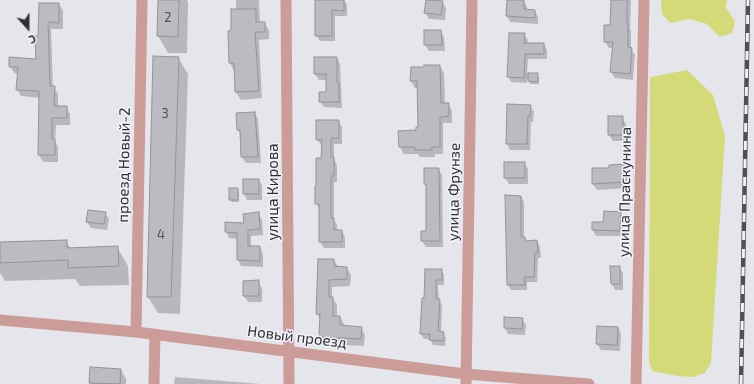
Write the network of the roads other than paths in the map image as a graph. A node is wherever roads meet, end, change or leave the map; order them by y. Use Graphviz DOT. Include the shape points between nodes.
graph roads {
  1 [pos="142,0"];
  2 [pos="286,0"];
  3 [pos="472,0"];
  4 [pos="644,0"];
  5 [pos="0,320"];
  6 [pos="136,332"];
  7 [pos="155,334"];
  8 [pos="289,351"];
  9 [pos="465,379"];
  10 [pos="154,384"];
  11 [pos="289,384"];
  12 [pos="589,384"];
  13 [pos="636,384"];
  1 -- 6 [label="street, проезд Новый-2"];
  2 -- 8 [label="street, улица Кирова"];
  3 -- 9 [label="street, улица Фрунзе"];
  4 -- 13 [label="street, улица Праскунина"];
  5 -- 6 [label="street, Новый проезд"];
  6 -- 7 [label="street, Новый проезд"];
  7 -- 8 [label="street, Новый проезд"];
  7 -- 10 [label="street"];
  8 -- 9 [label="street, Новый проезд"];
  8 -- 11 [label="street, улица Кирова"];
  9 -- 12 [label="street, Новый проезд"];
}
